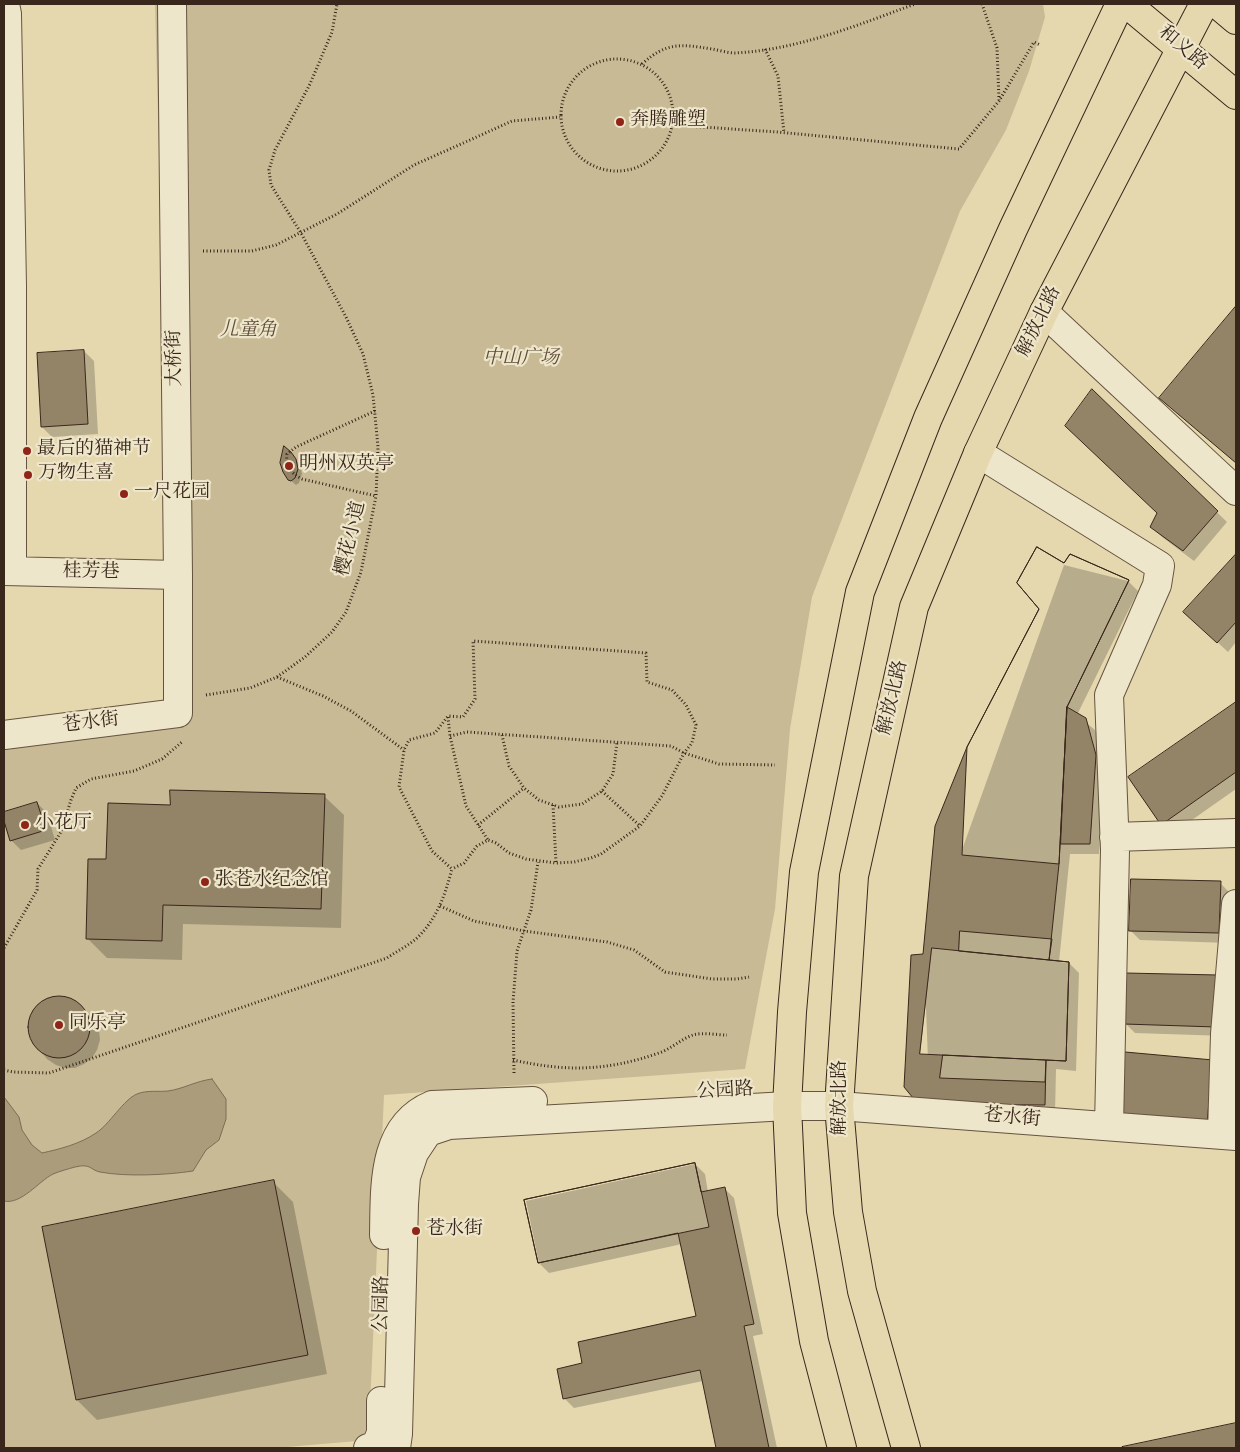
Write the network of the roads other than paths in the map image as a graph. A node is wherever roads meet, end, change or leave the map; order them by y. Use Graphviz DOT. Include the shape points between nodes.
graph roads {
  1 [pos="5,4"];
  2 [pos="172,4"];
  3 [pos="1120,4"];
  4 [pos="1127,4"];
  5 [pos="1204,4"];
  6 [pos="1217,4"];
  7 [pos="1236,20"];
  8 [pos="1181,48"];
  9 [pos="1236,94"];
  10 [pos="8,286"];
  11 [pos="1044,312"];
  12 [pos="978,453"];
  13 [pos="1236,491"];
  14 [pos="8,571"];
  15 [pos="178,575"];
  16 [pos="178,713"];
  17 [pos="4,735"];
  18 [pos="1236,833"];
  19 [pos="1114,837"];
  20 [pos="1236,904"];
  21 [pos="1234,946"];
  22 [pos="1231,1035"];
  23 [pos="787,1106"];
  24 [pos="839,1106"];
  25 [pos="1109,1126"];
  26 [pos="1229,1135"];
  27 [pos="368,1448"];
  28 [pos="396,1448"];
  29 [pos="842,1448"];
  30 [pos="906,1448"];
  1 -- 10 [label="street"];
  2 -- 15 [label="street, 大桥街"];
  3 -- 23 [label="main road" via="928,418 860,592 804,872"];
  4 -- 8 [label="main road, 和义路"];
  5 -- 8 [label="main road, 解放北路"];
  6 -- 7 [label="main road"];
  8 -- 9 [label="main road, 和义路"];
  8 -- 11 [label="main road, 解放北路"];
  10 -- 14 [label="street"];
  11 -- 12 [label="main road, 解放北路"];
  11 -- 13 [label="street"];
  12 -- 19 [label="street" via="1160,566 1158,586 1109,695"];
  12 -- 24 [label="main road, 解放北路" via="914,607 854,876"];
  14 -- 15 [label="street, 桂芳巷"];
  15 -- 16 [label="street, 大桥街"];
  16 -- 17 [label="street, 苍水街"];
  18 -- 19 [label="street"];
  19 -- 25 [label="street"];
  20 -- 21 [label="street"];
  21 -- 22 [label="street"];
  22 -- 26 [label="street"];
  23 -- 24 [label="street, 苍水街"];
  23 -- 27 [label="street, 公园路" via="763,1091 432,1105 410,1118 399,1132 385,1193 381,1433 376,1445"];
  23 -- 28 [label="street, 公园路" via="449,1124 428,1132 414,1153 406,1177"];
  23 -- 29 [label="main road" via="792,1213 814,1341"];
  24 -- 25 [label="street, 苍水街"];
  24 -- 30 [label="main road, 解放北路" via="848,1212 862,1291"];
  25 -- 26 [label="street, 苍水街"];
}
